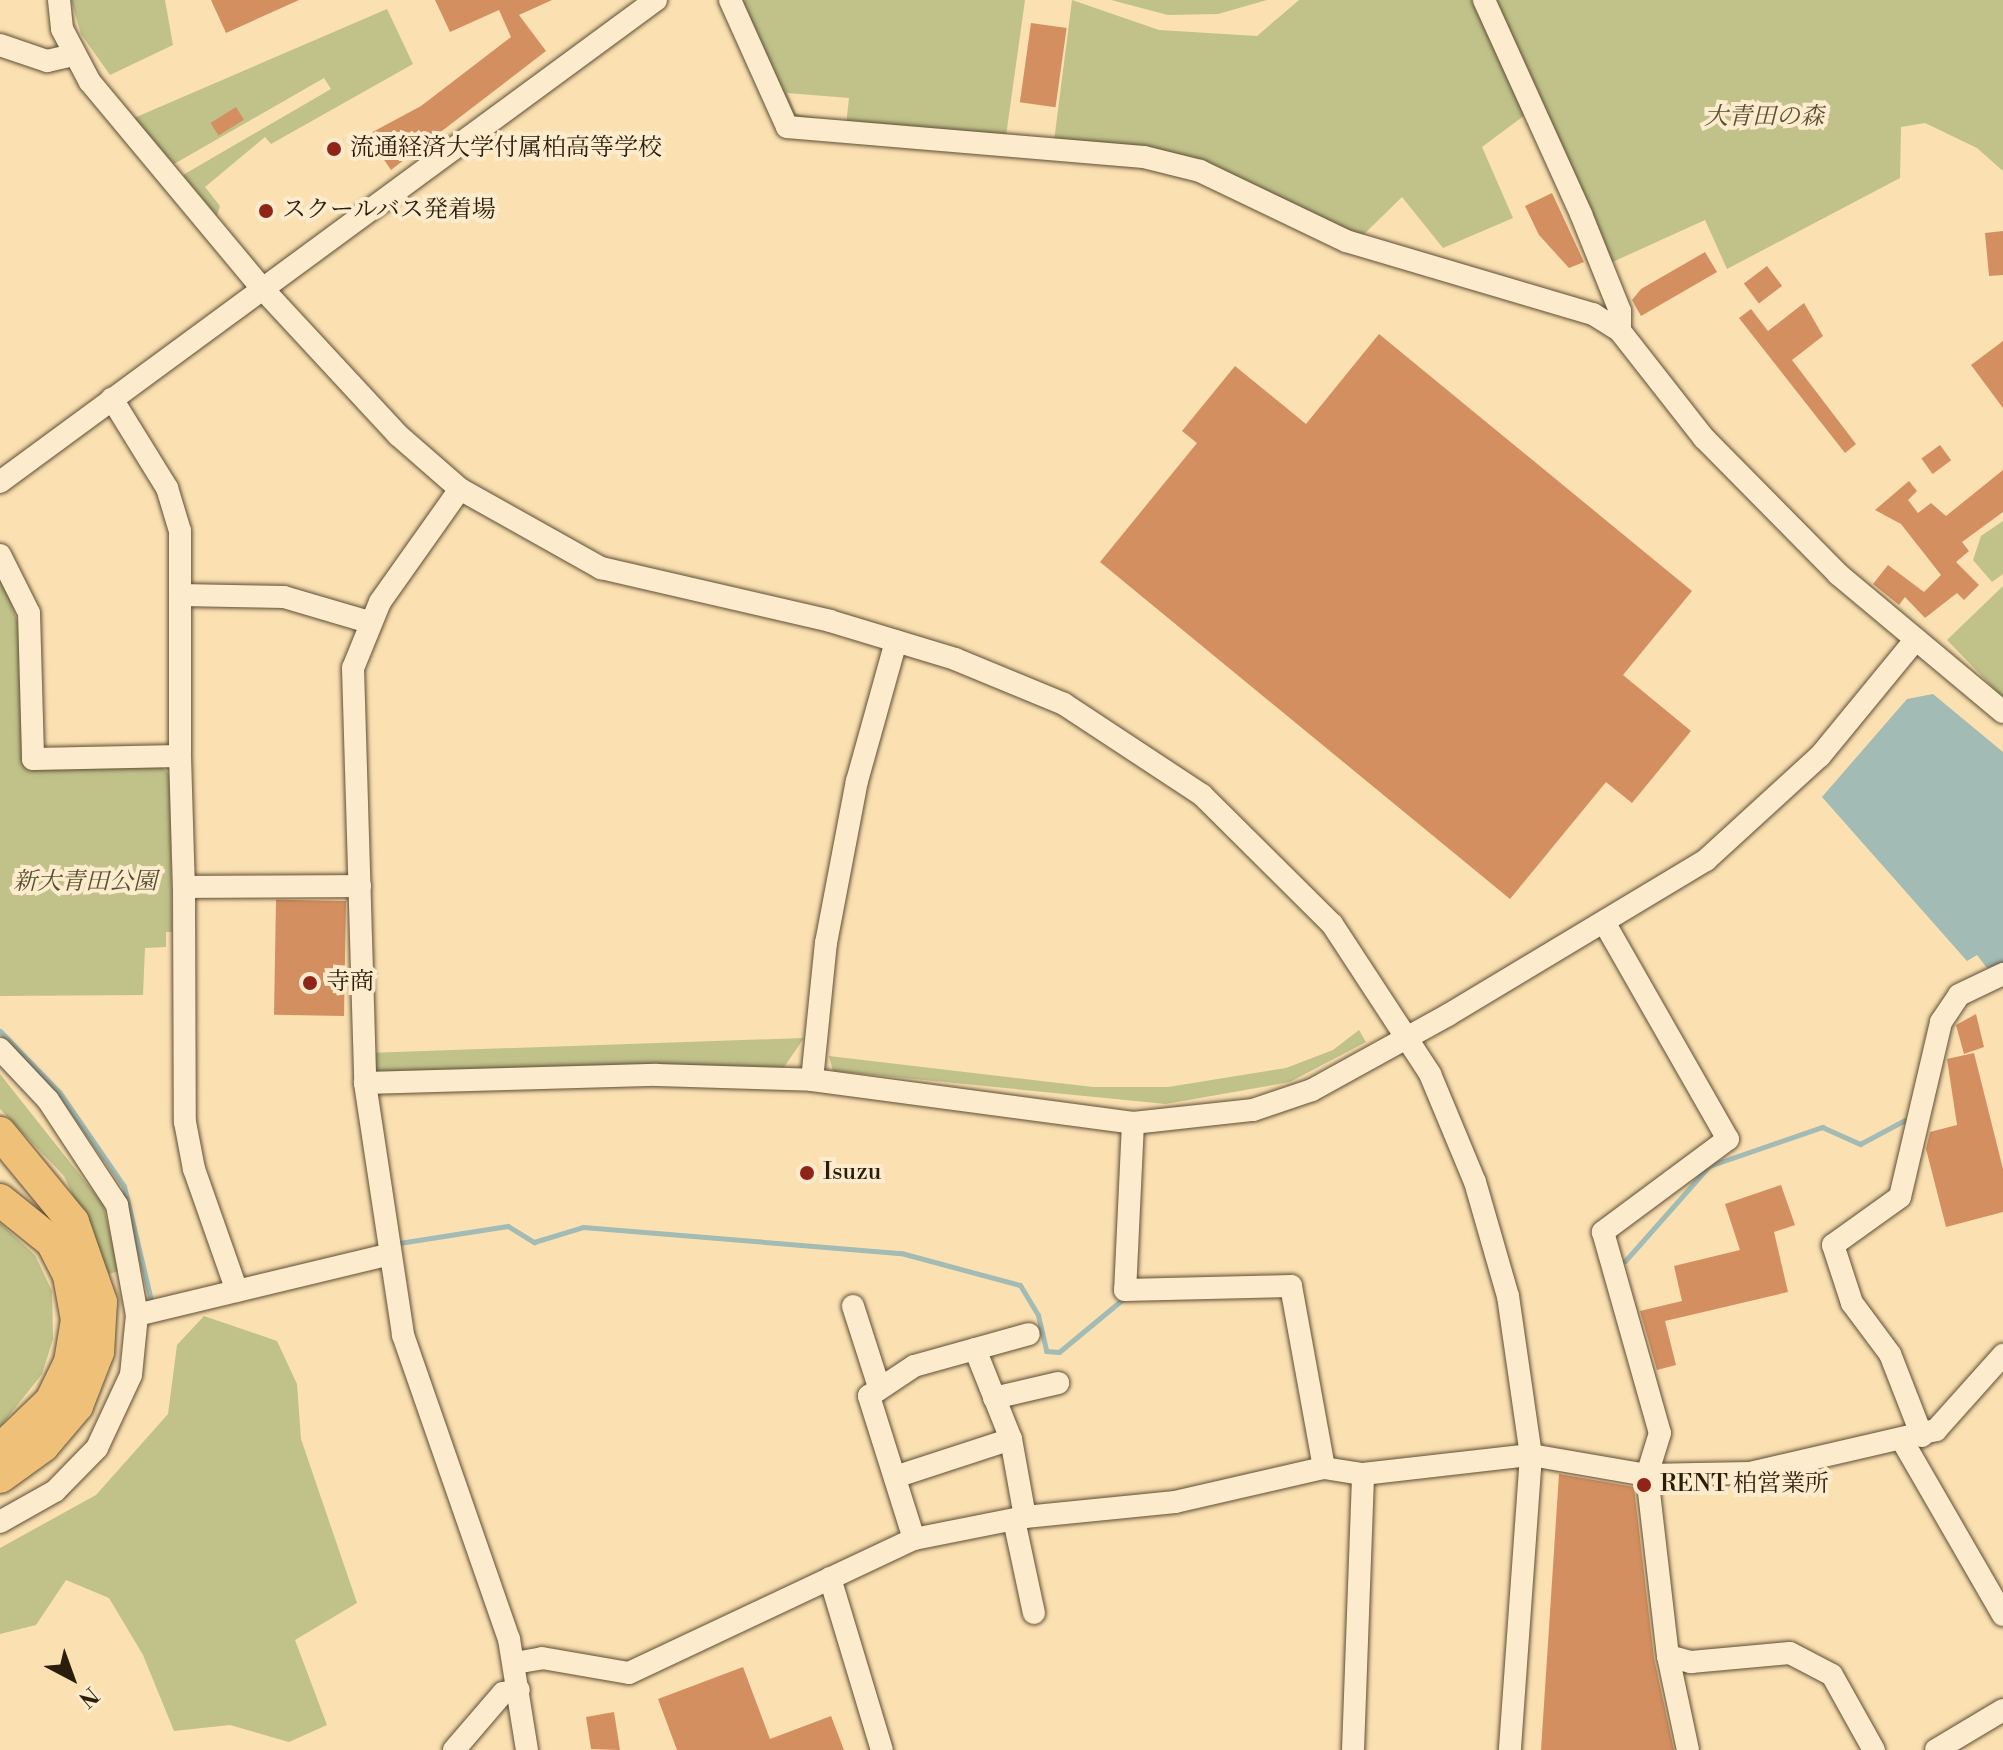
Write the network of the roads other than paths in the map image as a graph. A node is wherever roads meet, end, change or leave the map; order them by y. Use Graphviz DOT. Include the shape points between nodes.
graph roads {
  1 [pos="59,0"];
  2 [pos="656,0"];
  3 [pos="730,0"];
  4 [pos="1484,0"];
  5 [pos="0,45"];
  6 [pos="73,55"];
  7 [pos="261,287"];
  8 [pos="1620,331"];
  9 [pos="112,399"];
  10 [pos="0,482"];
  11 [pos="460,489"];
  12 [pos="0,555"];
  13 [pos="180,595"];
  14 [pos="369,622"];
  15 [pos="1916,639"];
  16 [pos="896,641"];
  17 [pos="2003,712"];
  18 [pos="180,756"];
  19 [pos="360,886"];
  20 [pos="184,887"];
  21 [pos="1604,922"];
  22 [pos="2003,974"];
  23 [pos="1408,1037"];
  24 [pos="0,1049"];
  25 [pos="812,1080"];
  26 [pos="365,1083"];
  27 [pos="1133,1123"];
  28 [pos="0,1133"];
  29 [pos="0,1200"];
  30 [pos="386,1255"];
  31 [pos="237,1291"];
  32 [pos="853,1306"];
  33 [pos="137,1315"];
  34 [pos="1029,1334"];
  35 [pos="975,1349"];
  36 [pos="2003,1355"];
  37 [pos="1058,1383"];
  38 [pos="879,1387"];
  39 [pos="994,1398"];
  40 [pos="1912,1438"];
  41 [pos="1011,1439"];
  42 [pos="0,1450"];
  43 [pos="1531,1455"];
  44 [pos="1324,1468"];
  45 [pos="1363,1474"];
  46 [pos="1647,1475"];
  47 [pos="0,1477"];
  48 [pos="895,1477"];
  49 [pos="1020,1518"];
  50 [pos="0,1522"];
  51 [pos="914,1539"];
  52 [pos="830,1578"];
  53 [pos="2001,1609"];
  54 [pos="1034,1613"];
  55 [pos="1668,1656"];
  56 [pos="515,1663"];
  57 [pos="519,1690"];
  58 [pos="2003,1710"];
  59 [pos="454,1750"];
  60 [pos="527,1750"];
  61 [pos="882,1750"];
  62 [pos="1353,1750"];
  63 [pos="1510,1750"];
  64 [pos="1688,1750"];
  65 [pos="1874,1750"];
  66 [pos="1936,1750"];
  1 -- 6 [label="street"];
  2 -- 7 [label="street" via="444,162"];
  3 -- 8 [label="street" via="787,127 1144,157 1200,171 1346,241 1572,303"];
  4 -- 8 [label="street" via="1581,214 1620,311"];
  5 -- 6 [label="street" via="47,61"];
  6 -- 7 [label="street"];
  7 -- 9 [label="street"];
  7 -- 11 [label="street" via="398,435"];
  8 -- 15 [label="street" via="1704,438 1838,574"];
  9 -- 10 [label="street"];
  9 -- 13 [label="street" via="167,488 180,531"];
  11 -- 14 [label="street"];
  11 -- 16 [label="street" via="601,568"];
  12 -- 18 [label="street" via="29,613 33,759"];
  13 -- 14 [label="street" via="284,597"];
  13 -- 18 [label="street"];
  14 -- 19 [label="street" via="352,687"];
  15 -- 17 [label="street"];
  15 -- 21 [label="street" via="1820,756 1740,834"];
  16 -- 23 [label="street" via="1064,704 1202,795 1332,924"];
  16 -- 25 [label="street" via="857,781 826,943"];
  18 -- 20 [label="street"];
  19 -- 20 [label="street"];
  19 -- 26 [label="street"];
  20 -- 31 [label="street" via="185,1122 194,1169"];
  21 -- 23 [label="street"];
  21 -- 46 [label="street" via="1728,1139 1603,1232 1660,1433"];
  22 -- 40 [label="street" via="1959,995 1941,1022 1900,1197 1833,1245 1852,1303 1890,1354"];
  23 -- 27 [label="street" via="1312,1090 1253,1110"];
  23 -- 43 [label="street" via="1462,1145 1497,1252"];
  24 -- 33 [label="street" via="48,1100 117,1205"];
  25 -- 26 [label="street" via="657,1075"];
  25 -- 27 [label="street"];
  26 -- 30 [label="street"];
  27 -- 44 [label="street" via="1125,1290 1291,1286"];
  28 -- 47 [label="highway" via="73,1222 101,1302 98,1352 77,1406 43,1446"];
  29 -- 42 [label="highway" via="52,1242 69,1276 77,1320 70,1362 51,1401"];
  30 -- 31 [label="street"];
  30 -- 56 [label="street" via="420,1397"];
  31 -- 33 [label="street"];
  32 -- 38 [label="street"];
  33 -- 50 [label="street" via="131,1375 97,1448 55,1491"];
  34 -- 35 [label="street"];
  35 -- 38 [label="street" via="914,1366"];
  35 -- 39 [label="street"];
  36 -- 40 [label="street" via="1949,1418"];
  37 -- 39 [label="street"];
  38 -- 48 [label="street" via="869,1396"];
  39 -- 41 [label="street"];
  40 -- 46 [label="street" via="1728,1476"];
  40 -- 53 [label="street"];
  41 -- 48 [label="street"];
  41 -- 49 [label="street"];
  43 -- 45 [label="street"];
  43 -- 46 [label="street"];
  43 -- 63 [label="street"];
  44 -- 45 [label="street"];
  44 -- 49 [label="street" via="1175,1502"];
  45 -- 62 [label="street"];
  46 -- 55 [label="street"];
  48 -- 51 [label="street"];
  49 -- 51 [label="street"];
  49 -- 54 [label="street"];
  51 -- 52 [label="street"];
  52 -- 56 [label="street" via="629,1673 542,1658"];
  52 -- 61 [label="street"];
  55 -- 64 [label="street"];
  55 -- 65 [label="street" via="1691,1662 1790,1653 1832,1675"];
  56 -- 57 [label="street"];
  57 -- 59 [label="street" via="503,1693"];
  57 -- 60 [label="street"];
  58 -- 66 [label="street"];
}
